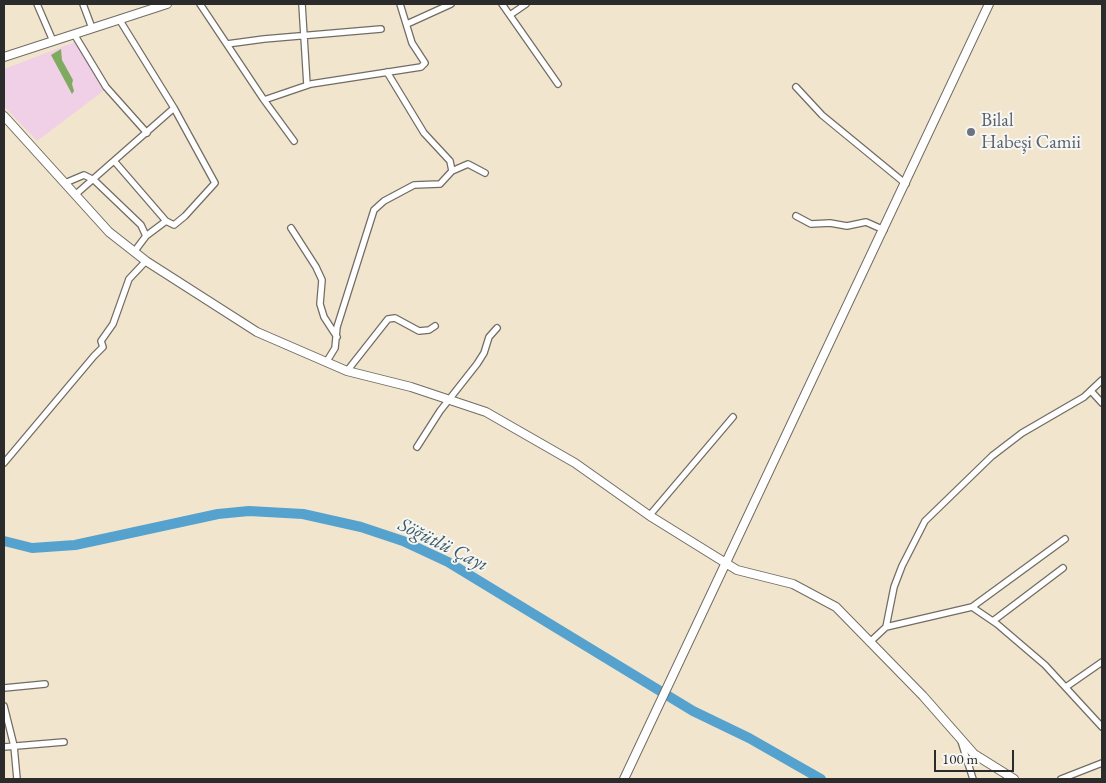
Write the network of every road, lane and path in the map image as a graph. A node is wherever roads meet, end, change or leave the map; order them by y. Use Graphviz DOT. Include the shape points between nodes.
graph roads {
  1 [pos="37,4"];
  2 [pos="83,4"];
  3 [pos="167,4"];
  4 [pos="200,4"];
  5 [pos="302,4"];
  6 [pos="400,4"];
  7 [pos="451,4"];
  8 [pos="502,4"];
  9 [pos="526,4"];
  10 [pos="989,4"];
  11 [pos="510,15"];
  12 [pos="120,19"];
  13 [pos="407,24"];
  14 [pos="92,28"];
  15 [pos="381,29"];
  16 [pos="74,34"];
  17 [pos="304,36"];
  18 [pos="53,41"];
  19 [pos="227,44"];
  20 [pos="4,57"];
  21 [pos="387,72"];
  22 [pos="558,84"];
  23 [pos="307,85"];
  24 [pos="796,87"];
  25 [pos="264,100"];
  26 [pos="174,108"];
  27 [pos="4,116"];
  28 [pos="147,133"];
  29 [pos="294,141"];
  30 [pos="114,162"];
  31 [pos="452,171"];
  32 [pos="485,173"];
  33 [pos="94,180"];
  34 [pos="65,183"];
  35 [pos="906,184"];
  36 [pos="76,195"];
  37 [pos="796,216"];
  38 [pos="166,221"];
  39 [pos="291,228"];
  40 [pos="884,230"];
  41 [pos="146,236"];
  42 [pos="134,252"];
  43 [pos="146,261"];
  44 [pos="435,326"];
  45 [pos="497,328"];
  46 [pos="337,337"];
  47 [pos="327,361"];
  48 [pos="347,371"];
  49 [pos="1102,380"];
  50 [pos="1091,391"];
  51 [pos="448,400"];
  52 [pos="1102,403"];
  53 [pos="732,417"];
  54 [pos="416,447"];
  55 [pos="4,463"];
  56 [pos="649,516"];
  57 [pos="1065,539"];
  58 [pos="727,563"];
  59 [pos="1063,568"];
  60 [pos="972,607"];
  61 [pos="993,621"];
  62 [pos="886,627"];
  63 [pos="870,642"];
  64 [pos="1102,662"];
  65 [pos="45,684"];
  66 [pos="1066,687"];
  67 [pos="4,688"];
  68 [pos="4,706"];
  69 [pos="1102,727"];
  70 [pos="960,738"];
  71 [pos="64,742"];
  72 [pos="14,746"];
  73 [pos="4,748"];
  74 [pos="1102,763"];
  75 [pos="17,779"];
  76 [pos="624,779"];
  77 [pos="973,779"];
  78 [pos="1014,779"];
  79 [pos="1061,779"];
  1 -- 18 [label="street"];
  2 -- 14 [label="street"];
  3 -- 12 [label="street"];
  4 -- 19 [label="street"];
  5 -- 17 [label="street"];
  6 -- 13 [label="street"];
  7 -- 13 [label="street"];
  8 -- 11 [label="street"];
  9 -- 11 [label="street"];
  10 -- 35 [label="street"];
  11 -- 22 [label="street"];
  12 -- 14 [label="street"];
  12 -- 26 [label="street"];
  13 -- 21 [label="street" via="412,43 425,63 415,70"];
  14 -- 16 [label="street"];
  15 -- 17 [label="street"];
  16 -- 18 [label="street"];
  16 -- 28 [label="street" via="106,87"];
  17 -- 19 [label="street"];
  17 -- 23 [label="street"];
  18 -- 20 [label="street"];
  19 -- 25 [label="street"];
  21 -- 23 [label="street"];
  21 -- 31 [label="street" via="424,133 450,162"];
  23 -- 25 [label="street"];
  24 -- 35 [label="street" via="822,115"];
  25 -- 29 [label="street"];
  26 -- 28 [label="street"];
  26 -- 38 [label="street" via="214,183 174,225"];
  27 -- 34 [label="street"];
  28 -- 30 [label="street"];
  30 -- 33 [label="street"];
  30 -- 38 [label="street"];
  31 -- 32 [label="street" via="468,164"];
  31 -- 46 [label="street" via="440,184 414,185 374,210"];
  33 -- 34 [label="street" via="84,175"];
  33 -- 36 [label="street"];
  33 -- 41 [label="street" via="140,225"];
  34 -- 36 [label="street"];
  35 -- 40 [label="street"];
  36 -- 42 [label="street" via="109,232"];
  37 -- 40 [label="street" via="811,224 847,226 866,222"];
  38 -- 41 [label="street"];
  39 -- 46 [label="street" via="322,280 320,304 331,331"];
  40 -- 58 [label="street"];
  41 -- 42 [label="street"];
  42 -- 43 [label="street"];
  43 -- 47 [label="street" via="257,332"];
  43 -- 55 [label="street" via="129,279 113,324 101,342 103,347"];
  44 -- 48 [label="street" via="419,331 395,318 388,319"];
  45 -- 51 [label="street" via="489,337 477,364"];
  46 -- 47 [label="street"];
  47 -- 48 [label="street"];
  48 -- 51 [label="street"];
  49 -- 50 [label="street"];
  50 -- 52 [label="street"];
  50 -- 62 [label="street" via="1022,433 992,456 926,522 894,587"];
  51 -- 54 [label="street"];
  51 -- 56 [label="street" via="486,412 525,432"];
  53 -- 56 [label="street"];
  56 -- 58 [label="street"];
  57 -- 60 [label="street"];
  58 -- 63 [label="street" via="754,576 808,590 836,607"];
  58 -- 76 [label="street"];
  59 -- 61 [label="street"];
  60 -- 61 [label="street"];
  60 -- 62 [label="street"];
  61 -- 66 [label="street" via="1045,664"];
  62 -- 63 [label="street"];
  63 -- 70 [label="street"];
  64 -- 66 [label="street"];
  65 -- 67 [label="street"];
  66 -- 69 [label="street"];
  68 -- 72 [label="street"];
  70 -- 77 [label="street"];
  70 -- 78 [label="street" via="974,754"];
  71 -- 72 [label="street"];
  72 -- 73 [label="street"];
  72 -- 75 [label="street"];
  74 -- 79 [label="street"];
}
